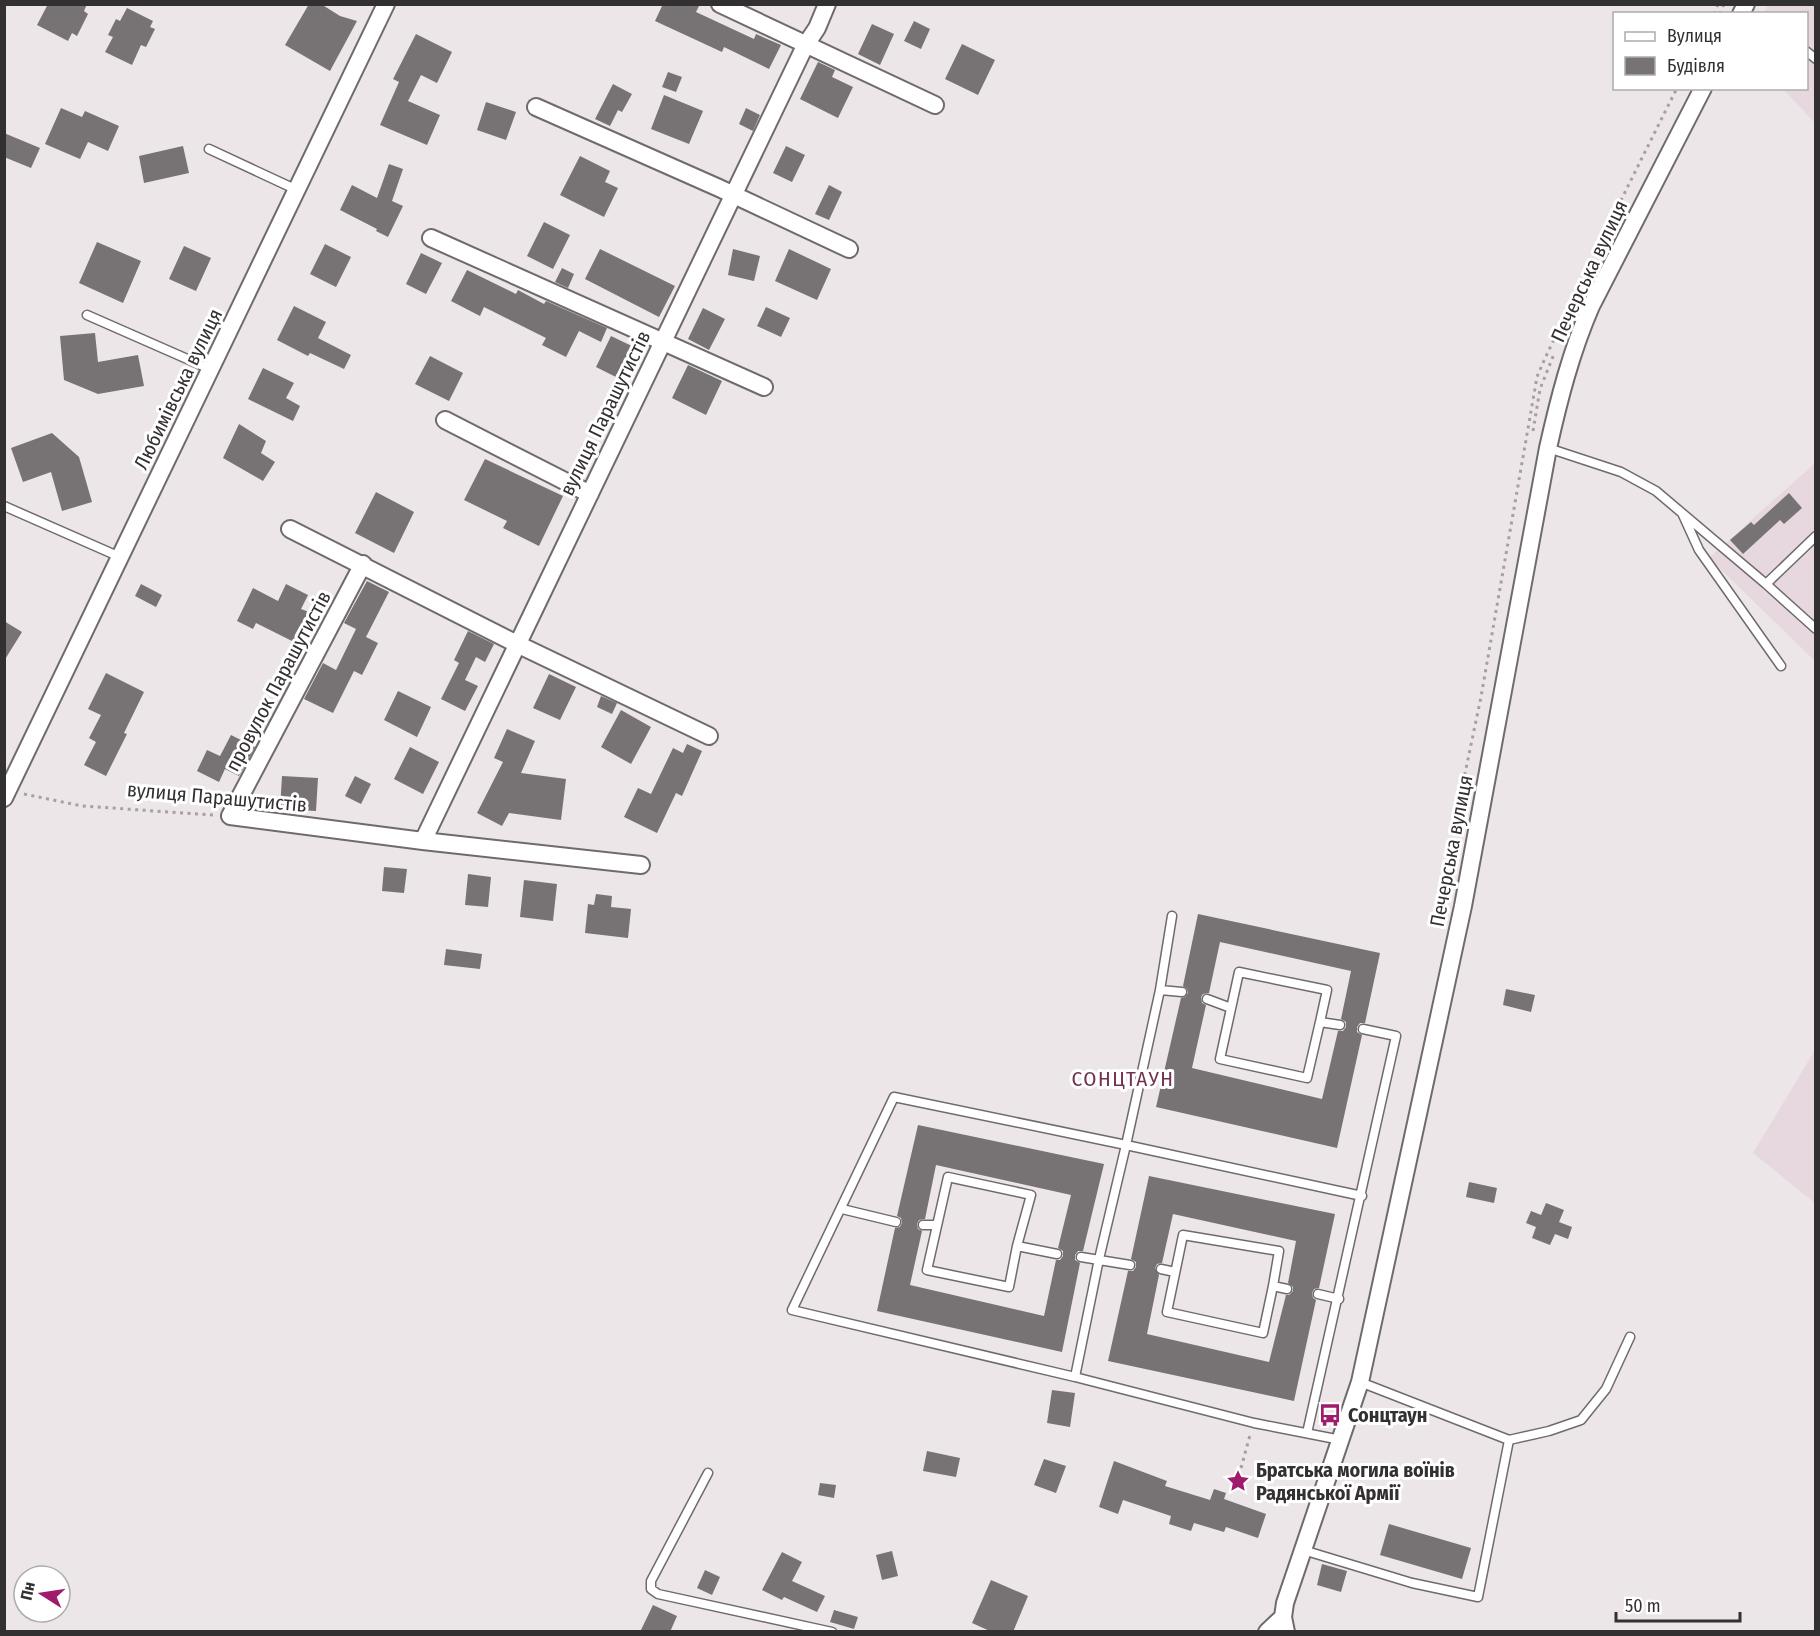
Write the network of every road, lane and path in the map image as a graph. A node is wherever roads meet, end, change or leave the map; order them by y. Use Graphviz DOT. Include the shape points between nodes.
graph roads {
  1 [pos="386,4"];
  2 [pos="720,4"];
  3 [pos="827,4"];
  4 [pos="805,45"];
  5 [pos="1701,90"];
  6 [pos="935,105"];
  7 [pos="536,107"];
  8 [pos="209,149"];
  9 [pos="297,190"];
  10 [pos="734,195"];
  11 [pos="431,238"];
  12 [pos="849,249"];
  13 [pos="87,315"];
  14 [pos="662,342"];
  15 [pos="210,369"];
  16 [pos="764,387"];
  17 [pos="445,420"];
  18 [pos="1548,448"];
  19 [pos="590,494"];
  20 [pos="4,506"];
  21 [pos="1682,512"];
  22 [pos="290,529"];
  23 [pos="1815,536"];
  24 [pos="120,557"];
  25 [pos="363,564"];
  26 [pos="1766,584"];
  27 [pos="1815,629"];
  28 [pos="517,644"];
  29 [pos="1781,666"];
  30 [pos="709,736"];
  31 [pos="6,793"];
  32 [pos="230,816"];
  33 [pos="423,841"];
  34 [pos="641,865"];
  35 [pos="1172,916"];
  36 [pos="1160,990"];
  37 [pos="1182,992"];
  38 [pos="1208,999"];
  39 [pos="1231,1008"];
  40 [pos="1320,1022"];
  41 [pos="1340,1025"];
  42 [pos="1364,1029"];
  43 [pos="1126,1145"];
  44 [pos="1362,1196"];
  45 [pos="842,1209"];
  46 [pos="896,1222"];
  47 [pos="923,1225"];
  48 [pos="936,1225"];
  49 [pos="1017,1246"];
  50 [pos="1057,1254"];
  51 [pos="1081,1257"];
  52 [pos="1099,1259"];
  53 [pos="1130,1265"];
  54 [pos="1161,1269"];
  55 [pos="1175,1272"];
  56 [pos="1273,1286"];
  57 [pos="1287,1289"];
  58 [pos="1318,1294"];
  59 [pos="1339,1299"];
  60 [pos="1630,1337"];
  61 [pos="1075,1377"];
  62 [pos="1360,1382"];
  63 [pos="1254,1423"];
  64 [pos="1308,1433"];
  65 [pos="1509,1440"];
  66 [pos="1341,1441"];
  67 [pos="1241,1468"];
  68 [pos="708,1473"];
  69 [pos="1303,1550"];
  70 [pos="1284,1624"];
  71 [pos="832,1632"];
  72 [pos="1267,1632"];
  1 -- 9 [label="street, Любимівська вулиця"];
  2 -- 4 [label="street"];
  3 -- 4 [label="street, вулиця Парашутистів"];
  4 -- 6 [label="street"];
  4 -- 10 [label="street, вулиця Парашутистів"];
  5 -- 18 [label="street, Печерська вулиця" via="1580,331"];
  7 -- 10 [label="street"];
  8 -- 9 [label="lane"];
  9 -- 15 [label="street, Любимівська вулиця"];
  10 -- 12 [label="street"];
  10 -- 14 [label="street, вулиця Парашутистів"];
  11 -- 14 [label="street"];
  13 -- 15 [label="lane"];
  14 -- 16 [label="street"];
  14 -- 19 [label="street, вулиця Парашутистів"];
  15 -- 24 [label="street, Любимівська вулиця"];
  17 -- 19 [label="street"];
  18 -- 21 [label="lane" via="1621,472 1656,491"];
  18 -- 62 [label="street, Печерська вулиця" via="1463,906"];
  19 -- 28 [label="street, вулиця Парашутистів"];
  20 -- 24 [label="lane"];
  21 -- 26 [label="lane"];
  21 -- 29 [label="lane" via="1699,550"];
  22 -- 25 [label="street"];
  23 -- 26 [label="lane"];
  24 -- 31 [label="street, Любимівська вулиця"];
  25 -- 28 [label="street"];
  25 -- 32 [label="street, провулок Парашутистів"];
  26 -- 27 [label="lane"];
  28 -- 30 [label="street"];
  28 -- 33 [label="street, вулиця Парашутистів"];
  31 -- 32 [label="path, вулиця Парашутистів" via="82,806"];
  32 -- 33 [label="street, вулиця Парашутистів"];
  33 -- 34 [label="street, вулиця Парашутистів"];
  35 -- 36 [label="lane"];
  36 -- 37 [label="lane"];
  36 -- 43 [label="lane"];
  38 -- 39 [label="lane"];
  39 -- 40 [label="lane" via="1239,972 1327,990"];
  39 -- 40 [label="lane" via="1220,1059 1308,1078"];
  40 -- 41 [label="lane"];
  42 -- 44 [label="lane" via="1396,1036"];
  43 -- 44 [label="lane"];
  43 -- 45 [label="lane" via="894,1097"];
  43 -- 52 [label="lane"];
  44 -- 59 [label="lane"];
  45 -- 46 [label="lane"];
  45 -- 61 [label="lane" via="792,1310"];
  47 -- 48 [label="lane"];
  48 -- 49 [label="lane" via="927,1270 1009,1287"];
  48 -- 49 [label="lane" via="948,1177 1031,1195"];
  49 -- 50 [label="lane"];
  51 -- 52 [label="lane"];
  52 -- 53 [label="lane"];
  52 -- 61 [label="lane"];
  54 -- 55 [label="lane"];
  55 -- 56 [label="lane" via="1183,1235 1279,1251"];
  55 -- 56 [label="lane" via="1167,1312 1263,1333"];
  56 -- 57 [label="lane"];
  58 -- 59 [label="lane"];
  59 -- 64 [label="lane"];
  60 -- 65 [label="lane" via="1606,1389 1581,1420"];
  61 -- 63 [label="lane"];
  62 -- 65 [label="lane"];
  62 -- 66 [label="street, Печерська вулиця"];
  63 -- 64 [label="lane"];
  63 -- 67 [label="path"];
  64 -- 66 [label="lane"];
  65 -- 69 [label="lane" via="1478,1597 1412,1583"];
  66 -- 69 [label="street, Печерська вулиця"];
  68 -- 71 [label="lane" via="651,1581 651,1589 658,1594"];
  69 -- 70 [label="street, Печерська вулиця" via="1285,1603"];
  70 -- 72 [label="street, Печерська вулиця"];
}
